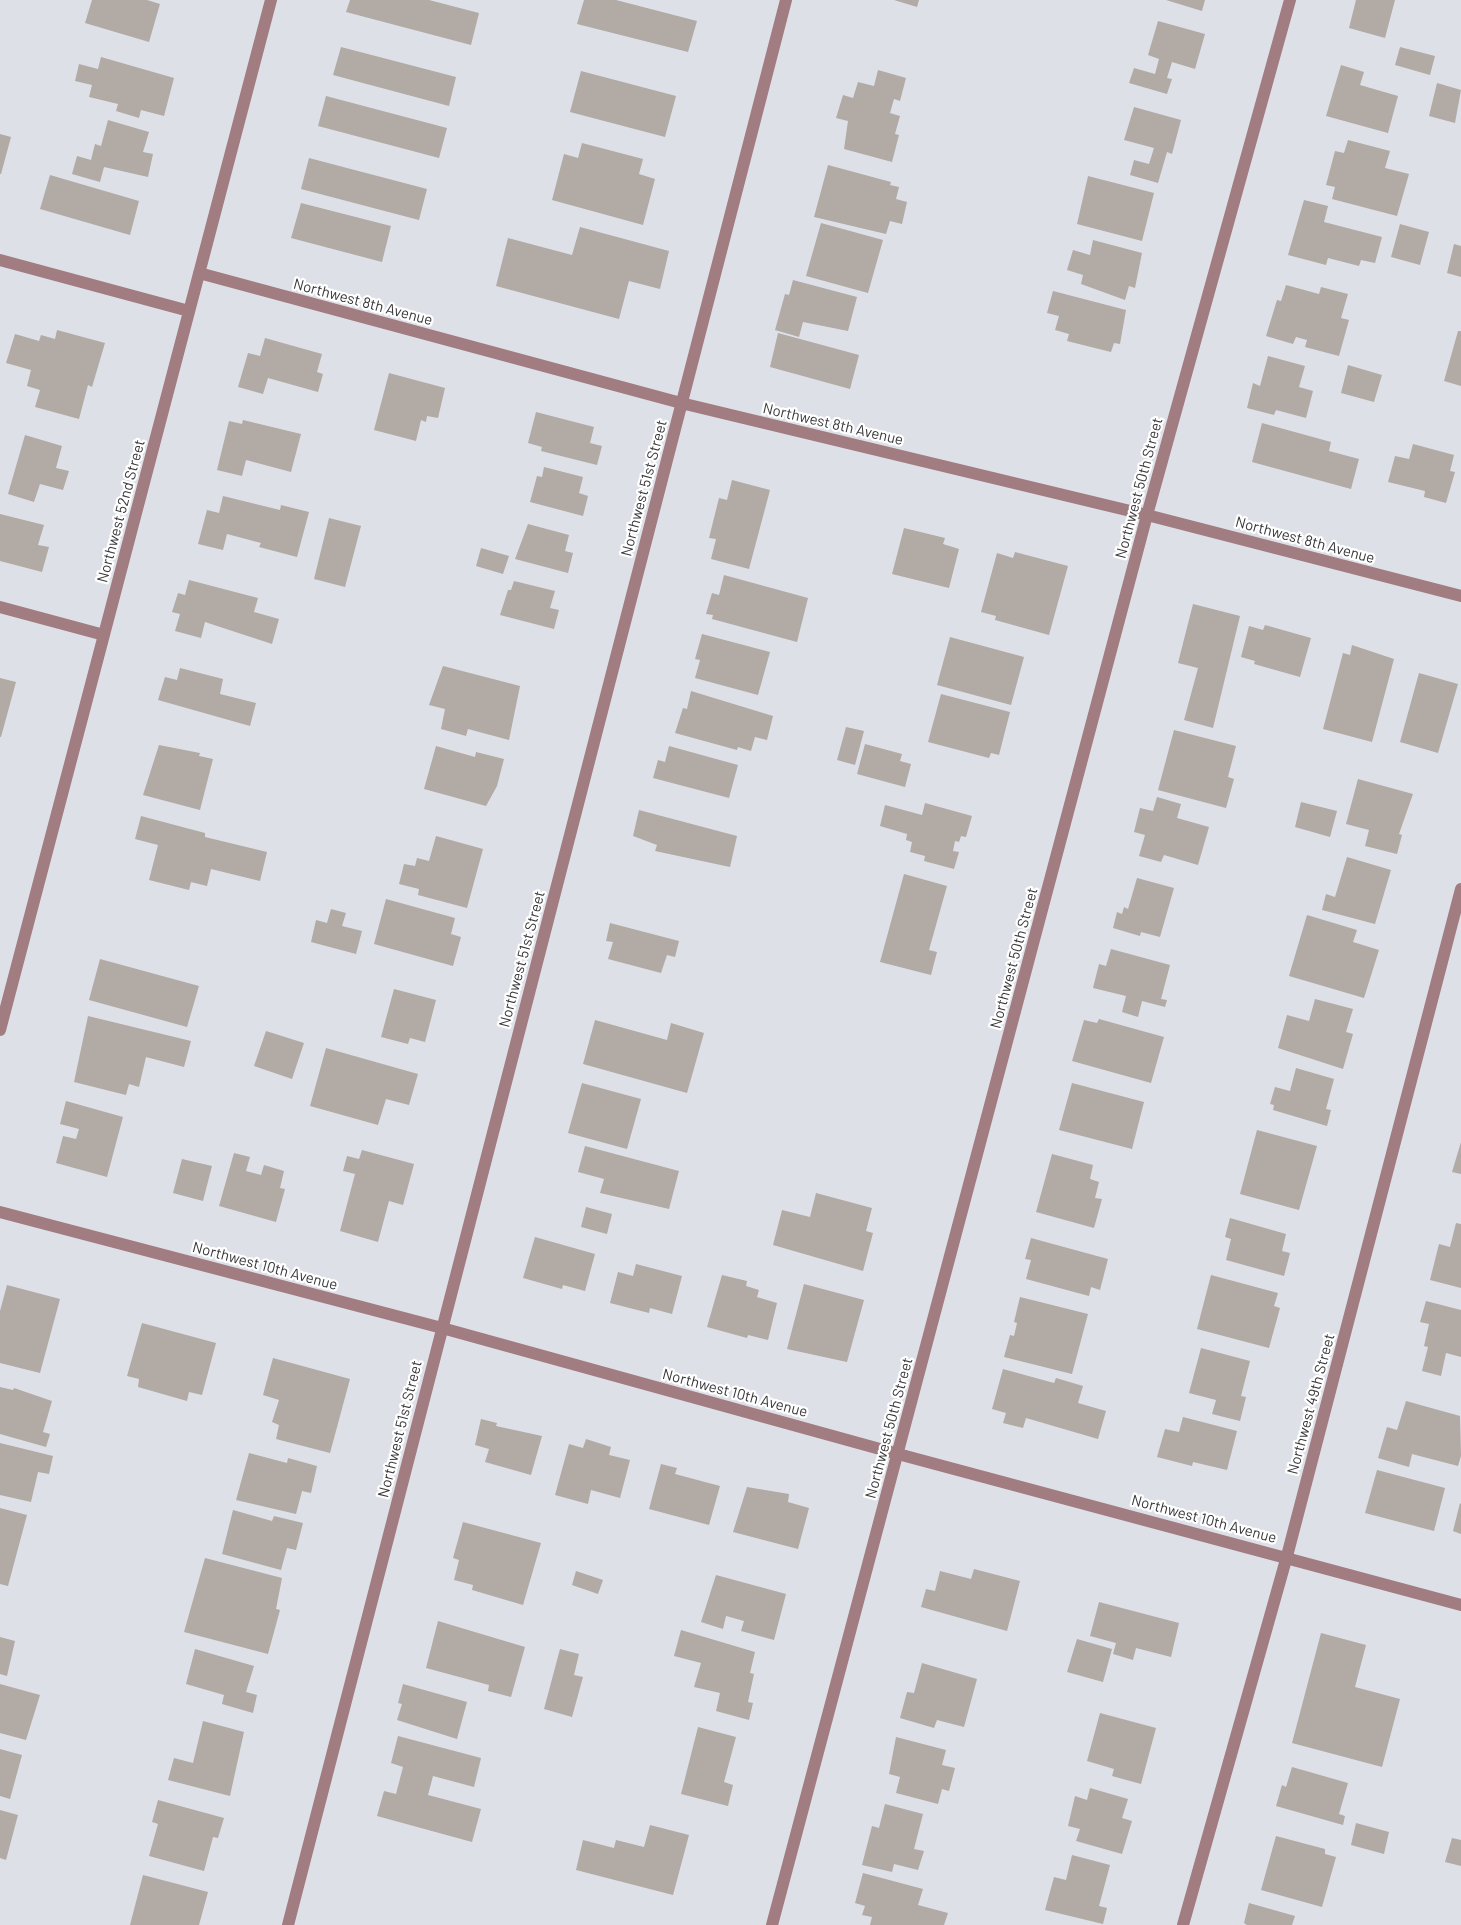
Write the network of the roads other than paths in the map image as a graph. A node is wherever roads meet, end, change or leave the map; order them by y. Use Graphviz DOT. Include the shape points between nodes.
graph roads {
  1 [pos="272,0"];
  2 [pos="786,0"];
  3 [pos="1290,0"];
  4 [pos="0,260"];
  5 [pos="199,273"];
  6 [pos="189,311"];
  7 [pos="681,403"];
  8 [pos="1147,515"];
  9 [pos="1461,596"];
  10 [pos="0,607"];
  11 [pos="104,635"];
  12 [pos="1461,889"];
  13 [pos="0,1030"];
  14 [pos="0,1212"];
  15 [pos="442,1328"];
  16 [pos="898,1454"];
  17 [pos="1287,1557"];
  18 [pos="1461,1605"];
  19 [pos="288,1925"];
  20 [pos="772,1925"];
  21 [pos="1183,1925"];
  1 -- 5 [label="street, Northwest 52nd Street"];
  2 -- 7 [label="street, Northwest 51st Street"];
  3 -- 8 [label="street, Northwest 50th Street"];
  4 -- 6 [label="street"];
  5 -- 6 [label="street, Northwest 52nd Street"];
  5 -- 7 [label="street, Northwest 8th Avenue"];
  6 -- 11 [label="street, Northwest 52nd Street"];
  7 -- 8 [label="street, Northwest 8th Avenue"];
  7 -- 15 [label="street, Northwest 51st Street"];
  8 -- 9 [label="street, Northwest 8th Avenue"];
  8 -- 16 [label="street, Northwest 50th Street"];
  10 -- 11 [label="street"];
  11 -- 13 [label="street, Northwest 52nd Street"];
  12 -- 17 [label="street, Northwest 49th Street"];
  14 -- 15 [label="street, Northwest 10th Avenue"];
  15 -- 16 [label="street, Northwest 10th Avenue"];
  15 -- 19 [label="street, Northwest 51st Street"];
  16 -- 17 [label="street, Northwest 10th Avenue"];
  16 -- 20 [label="street, Northwest 50th Street"];
  17 -- 18 [label="street, Northwest 10th Avenue"];
  17 -- 21 [label="street, Northwest 49th Street"];
}
